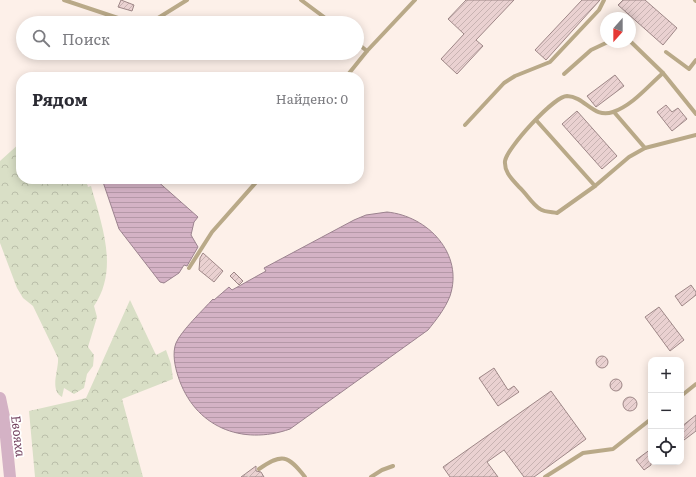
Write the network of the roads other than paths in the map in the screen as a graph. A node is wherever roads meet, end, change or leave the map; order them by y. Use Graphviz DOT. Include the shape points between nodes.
graph roads {
  1 [pos="64,0"];
  2 [pos="187,0"];
  3 [pos="301,0"];
  4 [pos="415,0"];
  5 [pos="604,0"];
  6 [pos="112,16"];
  7 [pos="161,16"];
  8 [pos="323,16"];
  9 [pos="600,46"];
  10 [pos="636,47"];
  11 [pos="364,49"];
  12 [pos="367,51"];
  13 [pos="666,52"];
  14 [pos="364,55"];
  15 [pos="360,60"];
  16 [pos="696,60"];
  17 [pos="350,72"];
  18 [pos="663,73"];
  19 [pos="564,74"];
  20 [pos="614,112"];
  21 [pos="696,114"];
  22 [pos="536,120"];
  23 [pos="465,125"];
  24 [pos="696,135"];
  25 [pos="645,148"];
  26 [pos="255,184"];
  27 [pos="595,186"];
  28 [pos="189,268"];
  29 [pos="696,384"];
  30 [pos="684,394"];
  31 [pos="648,422"];
  32 [pos="393,466"];
  33 [pos="259,469"];
  34 [pos="305,477"];
  35 [pos="371,477"];
  36 [pos="545,477"];
  1 -- 6 [label="lane"];
  2 -- 7 [label="lane"];
  3 -- 8 [label="lane"];
  4 -- 12 [label="lane"];
  5 -- 23 [label="lane" via="599,10 550,62 504,83"];
  9 -- 19 [label="lane" via="591,50"];
  10 -- 18 [label="lane"];
  11 -- 12 [label="lane"];
  12 -- 14 [label="lane"];
  13 -- 16 [label="lane" via="689,69"];
  15 -- 17 [label="lane"];
  18 -- 20 [label="lane" via="628,104"];
  18 -- 21 [label="lane"];
  20 -- 22 [label="lane" via="596,112 582,102 565,96 557,100"];
  20 -- 25 [label="lane"];
  22 -- 27 [label="lane"];
  22 -- 27 [label="lane" via="505,160 506,172 540,210 557,213"];
  24 -- 25 [label="lane"];
  25 -- 27 [label="lane" via="629,157"];
  26 -- 28 [label="lane" via="212,232"];
  29 -- 30 [label="lane"];
  31 -- 36 [label="lane" via="613,449 583,453"];
  32 -- 35 [label="lane"];
  33 -- 34 [label="lane" via="278,458 286,458 294,462"];
}
